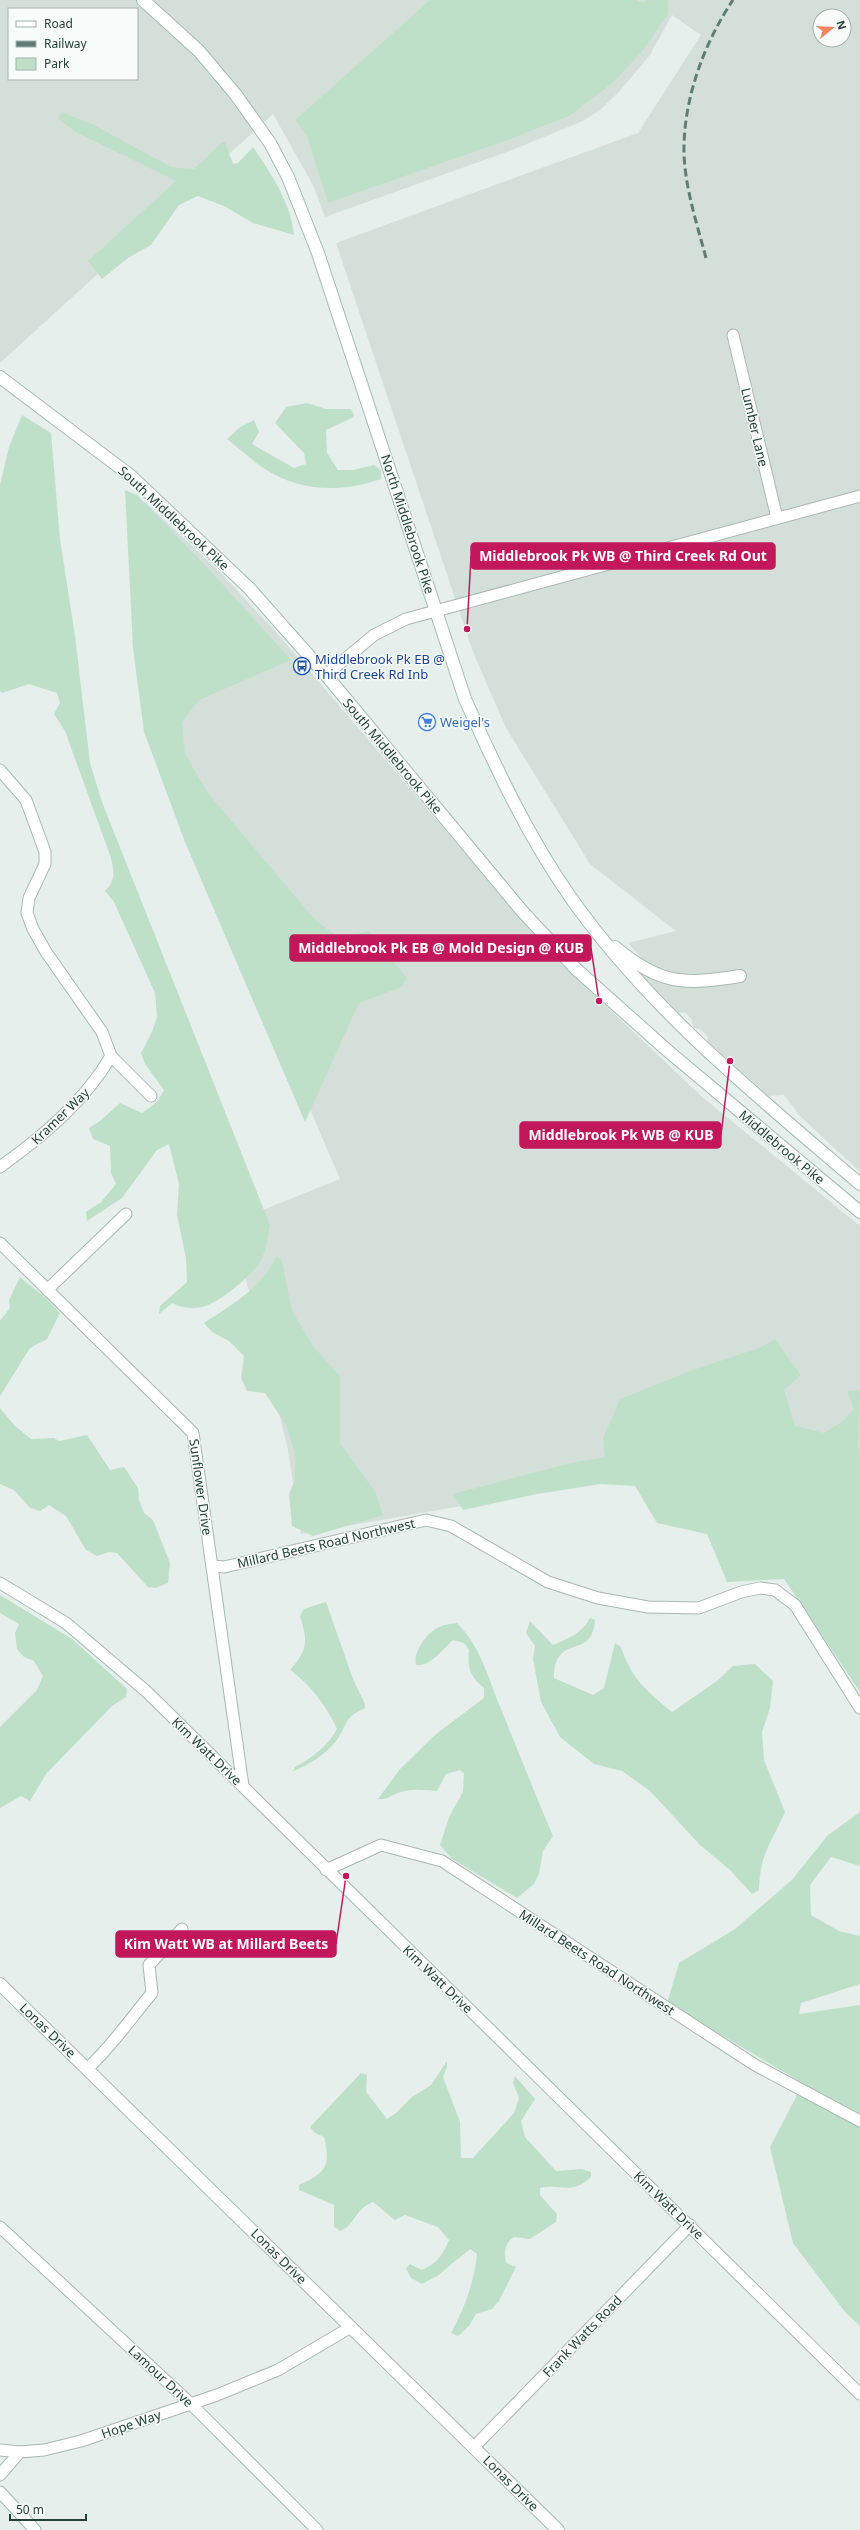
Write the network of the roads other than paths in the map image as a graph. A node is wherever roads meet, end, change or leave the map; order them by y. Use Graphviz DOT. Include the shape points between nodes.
graph roads {
  1 [pos="143,0"];
  2 [pos="733,335"];
  3 [pos="0,377"];
  4 [pos="860,496"];
  5 [pos="777,518"];
  6 [pos="435,609"];
  7 [pos="326,675"];
  8 [pos="0,770"];
  9 [pos="597,931"];
  10 [pos="740,976"];
  11 [pos="694,1040"];
  12 [pos="668,1051"];
  13 [pos="111,1056"];
  14 [pos="151,1096"];
  15 [pos="0,1167"];
  16 [pos="860,1184"];
  17 [pos="860,1212"];
  18 [pos="126,1214"];
  19 [pos="0,1243"];
  20 [pos="47,1290"];
  21 [pos="212,1566"];
  22 [pos="0,1583"];
  23 [pos="860,1708"];
  24 [pos="243,1786"];
  25 [pos="326,1870"];
  26 [pos="182,1929"];
  27 [pos="0,1984"];
  28 [pos="88,2068"];
  29 [pos="860,2121"];
  30 [pos="690,2225"];
  31 [pos="0,2227"];
  32 [pos="351,2327"];
  33 [pos="860,2394"];
  34 [pos="190,2403"];
  35 [pos="474,2447"];
  36 [pos="0,2450"];
  37 [pos="20,2452"];
  38 [pos="0,2475"];
  39 [pos="0,2492"];
  40 [pos="35,2530"];
  41 [pos="317,2530"];
  42 [pos="558,2530"];
  1 -- 6 [label="main road, North Middlebrook Pike" via="199,50 236,95 270,143 288,177 318,253"];
  2 -- 5 [label="street, Lumber Lane"];
  3 -- 7 [label="main road, South Middlebrook Pike" via="98,449 157,499 249,588"];
  4 -- 5 [label="street"];
  5 -- 6 [label="street"];
  6 -- 7 [label="street" via="387,627"];
  6 -- 9 [label="main road, North Middlebrook Pike" via="466,699 530,834 571,898"];
  7 -- 12 [label="main road, South Middlebrook Pike" via="522,911 576,969"];
  8 -- 13 [label="street" via="26,800 45,852 45,864 28,898 27,913 33,929 46,952 102,1032"];
  9 -- 10 [label="main road" via="634,963 657,975 683,982"];
  9 -- 11 [label="main road, North Middlebrook Pike" via="622,964"];
  11 -- 16 [label="main road, Middlebrook Pike"];
  12 -- 17 [label="main road, Middlebrook Pike"];
  13 -- 14 [label="street"];
  13 -- 15 [label="street, Kramer Way" via="99,1077 36,1142"];
  18 -- 20 [label="street"];
  19 -- 20 [label="street, Sunflower Drive"];
  20 -- 21 [label="street, Sunflower Drive" via="194,1433"];
  21 -- 23 [label="street, Millard Beets Road Northwest" via="224,1567 426,1520 451,1526 548,1582 598,1598 648,1607 699,1608 741,1592 760,1588 775,1590 795,1605"];
  21 -- 24 [label="street, Sunflower Drive"];
  22 -- 24 [label="street, Kim Watt Drive" via="66,1623 147,1692"];
  24 -- 25 [label="street, Kim Watt Drive"];
  25 -- 29 [label="street, Millard Beets Road Northwest" via="381,1845 442,1861 755,2065"];
  25 -- 30 [label="street, Kim Watt Drive"];
  26 -- 28 [label="street" via="148,1965 152,1993 102,2055"];
  27 -- 28 [label="main road, Lonas Drive"];
  28 -- 32 [label="main road, Lonas Drive"];
  30 -- 33 [label="street, Kim Watt Drive"];
  30 -- 35 [label="street, Frank Watts Road"];
  31 -- 34 [label="street, Lamour Drive"];
  32 -- 34 [label="street, Hope Way" via="278,2370"];
  32 -- 35 [label="main road, Lonas Drive"];
  34 -- 37 [label="street, Hope Way" via="81,2441 44,2450"];
  34 -- 41 [label="street, Lamour Drive"];
  35 -- 42 [label="main road, Lonas Drive"];
  36 -- 37 [label="street, Hope Way"];
  37 -- 38 [label="street"];
  39 -- 40 [label="street"];
}
